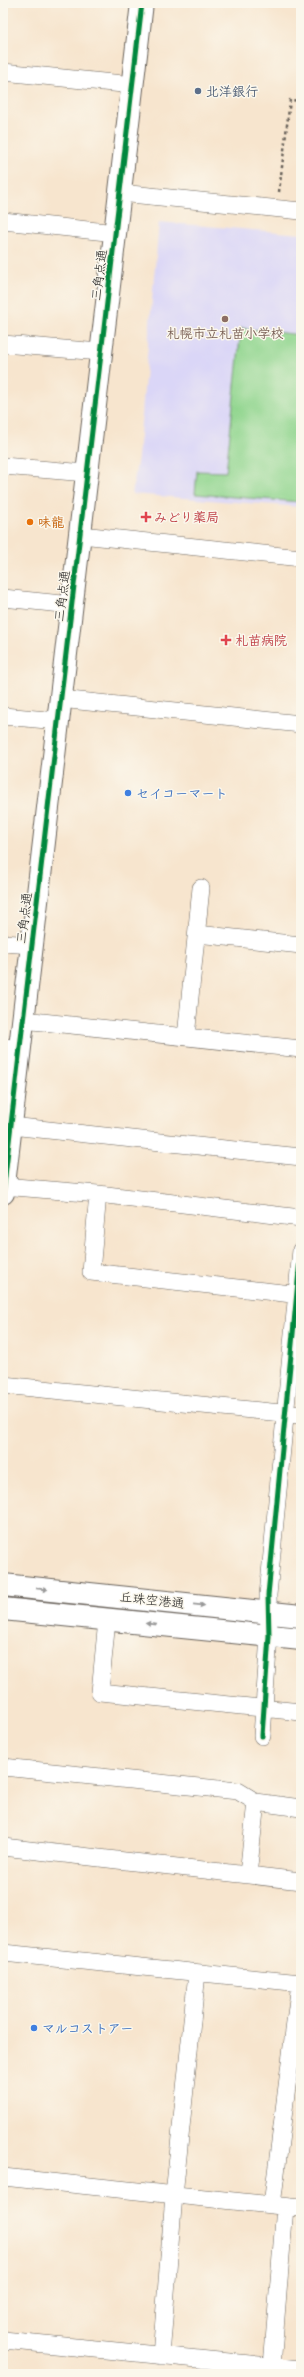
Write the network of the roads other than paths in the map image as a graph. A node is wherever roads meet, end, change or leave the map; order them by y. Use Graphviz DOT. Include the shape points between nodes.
graph roads {
  1 [pos="142,3"];
  2 [pos="3,72"];
  3 [pos="133,86"];
  4 [pos="120,193"];
  5 [pos="301,211"];
  6 [pos="3,221"];
  7 [pos="116,232"];
  8 [pos="3,344"];
  9 [pos="100,352"];
  10 [pos="3,466"];
  11 [pos="86,473"];
  12 [pos="81,535"];
  13 [pos="301,558"];
  14 [pos="3,598"];
  15 [pos="72,605"];
  16 [pos="60,698"];
  17 [pos="3,716"];
  18 [pos="58,721"];
  19 [pos="301,724"];
  20 [pos="201,888"];
  21 [pos="197,934"];
  22 [pos="3,943"];
  23 [pos="32,945"];
  24 [pos="301,945"];
  25 [pos="23,1020"];
  26 [pos="186,1037"];
  27 [pos="12,1048"];
  28 [pos="301,1049"];
  29 [pos="11,1126"];
  30 [pos="301,1157"];
  31 [pos="3,1188"];
  32 [pos="98,1194"];
  33 [pos="301,1218"];
  34 [pos="301,1250"];
  35 [pos="299,1294"];
  36 [pos="3,1385"];
  37 [pos="293,1415"];
  38 [pos="3,1585"];
  39 [pos="3,1609"];
  40 [pos="269,1612"];
  41 [pos="301,1616"];
  42 [pos="107,1620"];
  43 [pos="269,1636"];
  44 [pos="301,1639"];
  45 [pos="265,1708"];
  46 [pos="301,1712"];
  47 [pos="262,1736"];
  48 [pos="3,1767"];
  49 [pos="256,1802"];
  50 [pos="301,1808"];
  51 [pos="3,1847"];
  52 [pos="248,1874"];
  53 [pos="301,1881"];
  54 [pos="3,1953"];
  55 [pos="197,1973"];
  56 [pos="300,1983"];
  57 [pos="3,2177"];
  58 [pos="174,2195"];
  59 [pos="286,2207"];
  60 [pos="3,2340"];
  61 [pos="161,2356"];
  62 [pos="272,2366"];
  63 [pos="301,2369"];
  1 -- 3 [label="street, 三角点通"];
  2 -- 3 [label="street"];
  3 -- 4 [label="street, 三角点通"];
  4 -- 5 [label="street"];
  4 -- 7 [label="street, 三角点通"];
  6 -- 7 [label="street"];
  7 -- 9 [label="street, 三角点通"];
  8 -- 9 [label="street"];
  9 -- 11 [label="street, 三角点通"];
  10 -- 11 [label="street"];
  11 -- 12 [label="street, 三角点通"];
  12 -- 13 [label="street"];
  12 -- 15 [label="street, 三角点通"];
  14 -- 15 [label="street"];
  15 -- 16 [label="street, 三角点通"];
  16 -- 18 [label="street, 三角点通"];
  16 -- 19 [label="street"];
  17 -- 18 [label="street"];
  18 -- 23 [label="street, 三角点通"];
  20 -- 21 [label="street"];
  21 -- 24 [label="street"];
  21 -- 26 [label="street"];
  22 -- 23 [label="street"];
  23 -- 25 [label="street, 三角点通"];
  25 -- 26 [label="street"];
  25 -- 27 [label="street, 三角点通"];
  26 -- 28 [label="street"];
  27 -- 29 [label="street, 三角点通"];
  29 -- 30 [label="street"];
  29 -- 31 [label="street, 三角点通"];
  31 -- 32 [label="street"];
  32 -- 33 [label="street"];
  32 -- 35 [label="street" via="90,1272"];
  34 -- 35 [label="street"];
  35 -- 37 [label="street"];
  36 -- 37 [label="street"];
  37 -- 40 [label="street" via="268,1595"];
  38 -- 40 [label="street, 丘珠空港通, one-way"];
  39 -- 42 [label="street, 丘珠空港通"];
  40 -- 41 [label="street, 丘珠空港通"];
  40 -- 43 [label="street"];
  43 -- 42 [label="street, 丘珠空港通, one-way"];
  42 -- 45 [label="street" via="100,1692"];
  43 -- 44 [label="street, 丘珠空港通"];
  43 -- 45 [label="street"];
  45 -- 46 [label="street"];
  45 -- 47 [label="street"];
  48 -- 49 [label="street" via="238,1791"];
  49 -- 50 [label="street"];
  49 -- 52 [label="street"];
  51 -- 52 [label="street"];
  52 -- 53 [label="street"];
  54 -- 55 [label="street"];
  55 -- 56 [label="street"];
  55 -- 58 [label="street"];
  56 -- 59 [label="street"];
  57 -- 58 [label="street"];
  58 -- 59 [label="street"];
  58 -- 61 [label="street"];
  59 -- 62 [label="street"];
  60 -- 61 [label="street"];
  61 -- 62 [label="street"];
  62 -- 63 [label="street"];
}
